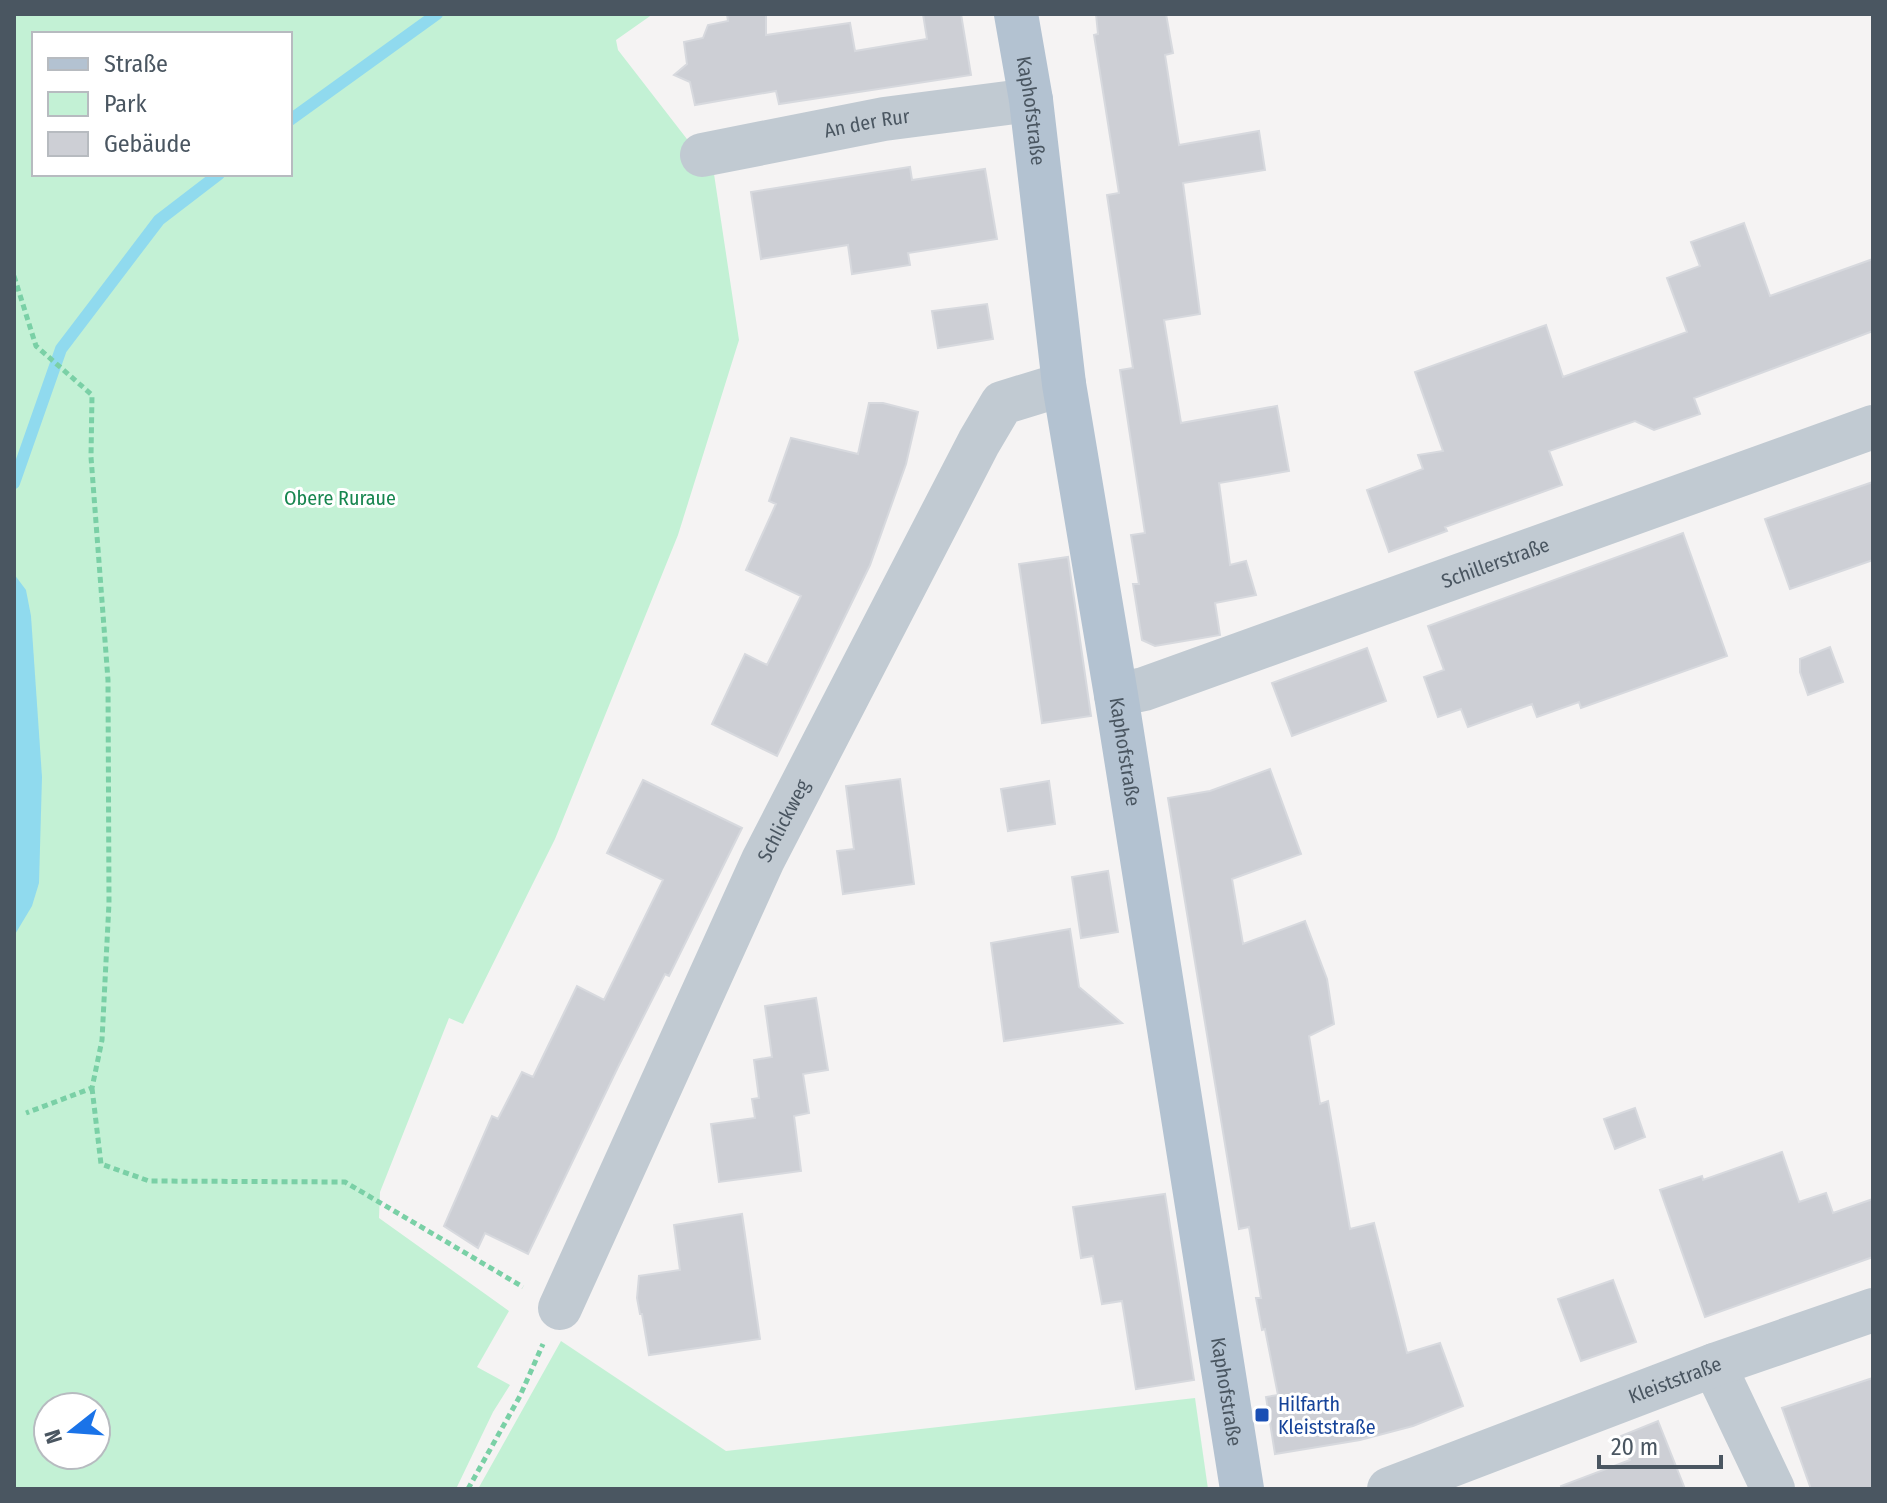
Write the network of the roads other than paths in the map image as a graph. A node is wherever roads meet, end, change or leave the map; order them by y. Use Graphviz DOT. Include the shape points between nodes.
graph roads {
  1 [pos="1016,14"];
  2 [pos="1031,100"];
  3 [pos="702,155"];
  4 [pos="1064,384"];
  5 [pos="1873,427"];
  6 [pos="1116,695"];
  7 [pos="560,1308"];
  8 [pos="1873,1310"];
  9 [pos="1714,1365"];
  10 [pos="1242,1489"];
  11 [pos="1389,1489"];
  12 [pos="1773,1489"];
  1 -- 2 [label="main road, Kaphofstraße"];
  2 -- 3 [label="street, An der Rur" via="884,119"];
  2 -- 4 [label="main road, Kaphofstraße"];
  4 -- 6 [label="main road, Kaphofstraße"];
  4 -- 7 [label="street, Schlickweg" via="1002,403 979,442 763,860"];
  5 -- 6 [label="street, Schillerstraße" via="1325,626"];
  6 -- 10 [label="main road, Kaphofstraße"];
  8 -- 9 [label="street, Kleiststraße"];
  9 -- 11 [label="street, Kleiststraße"];
  9 -- 12 [label="street"];
}
